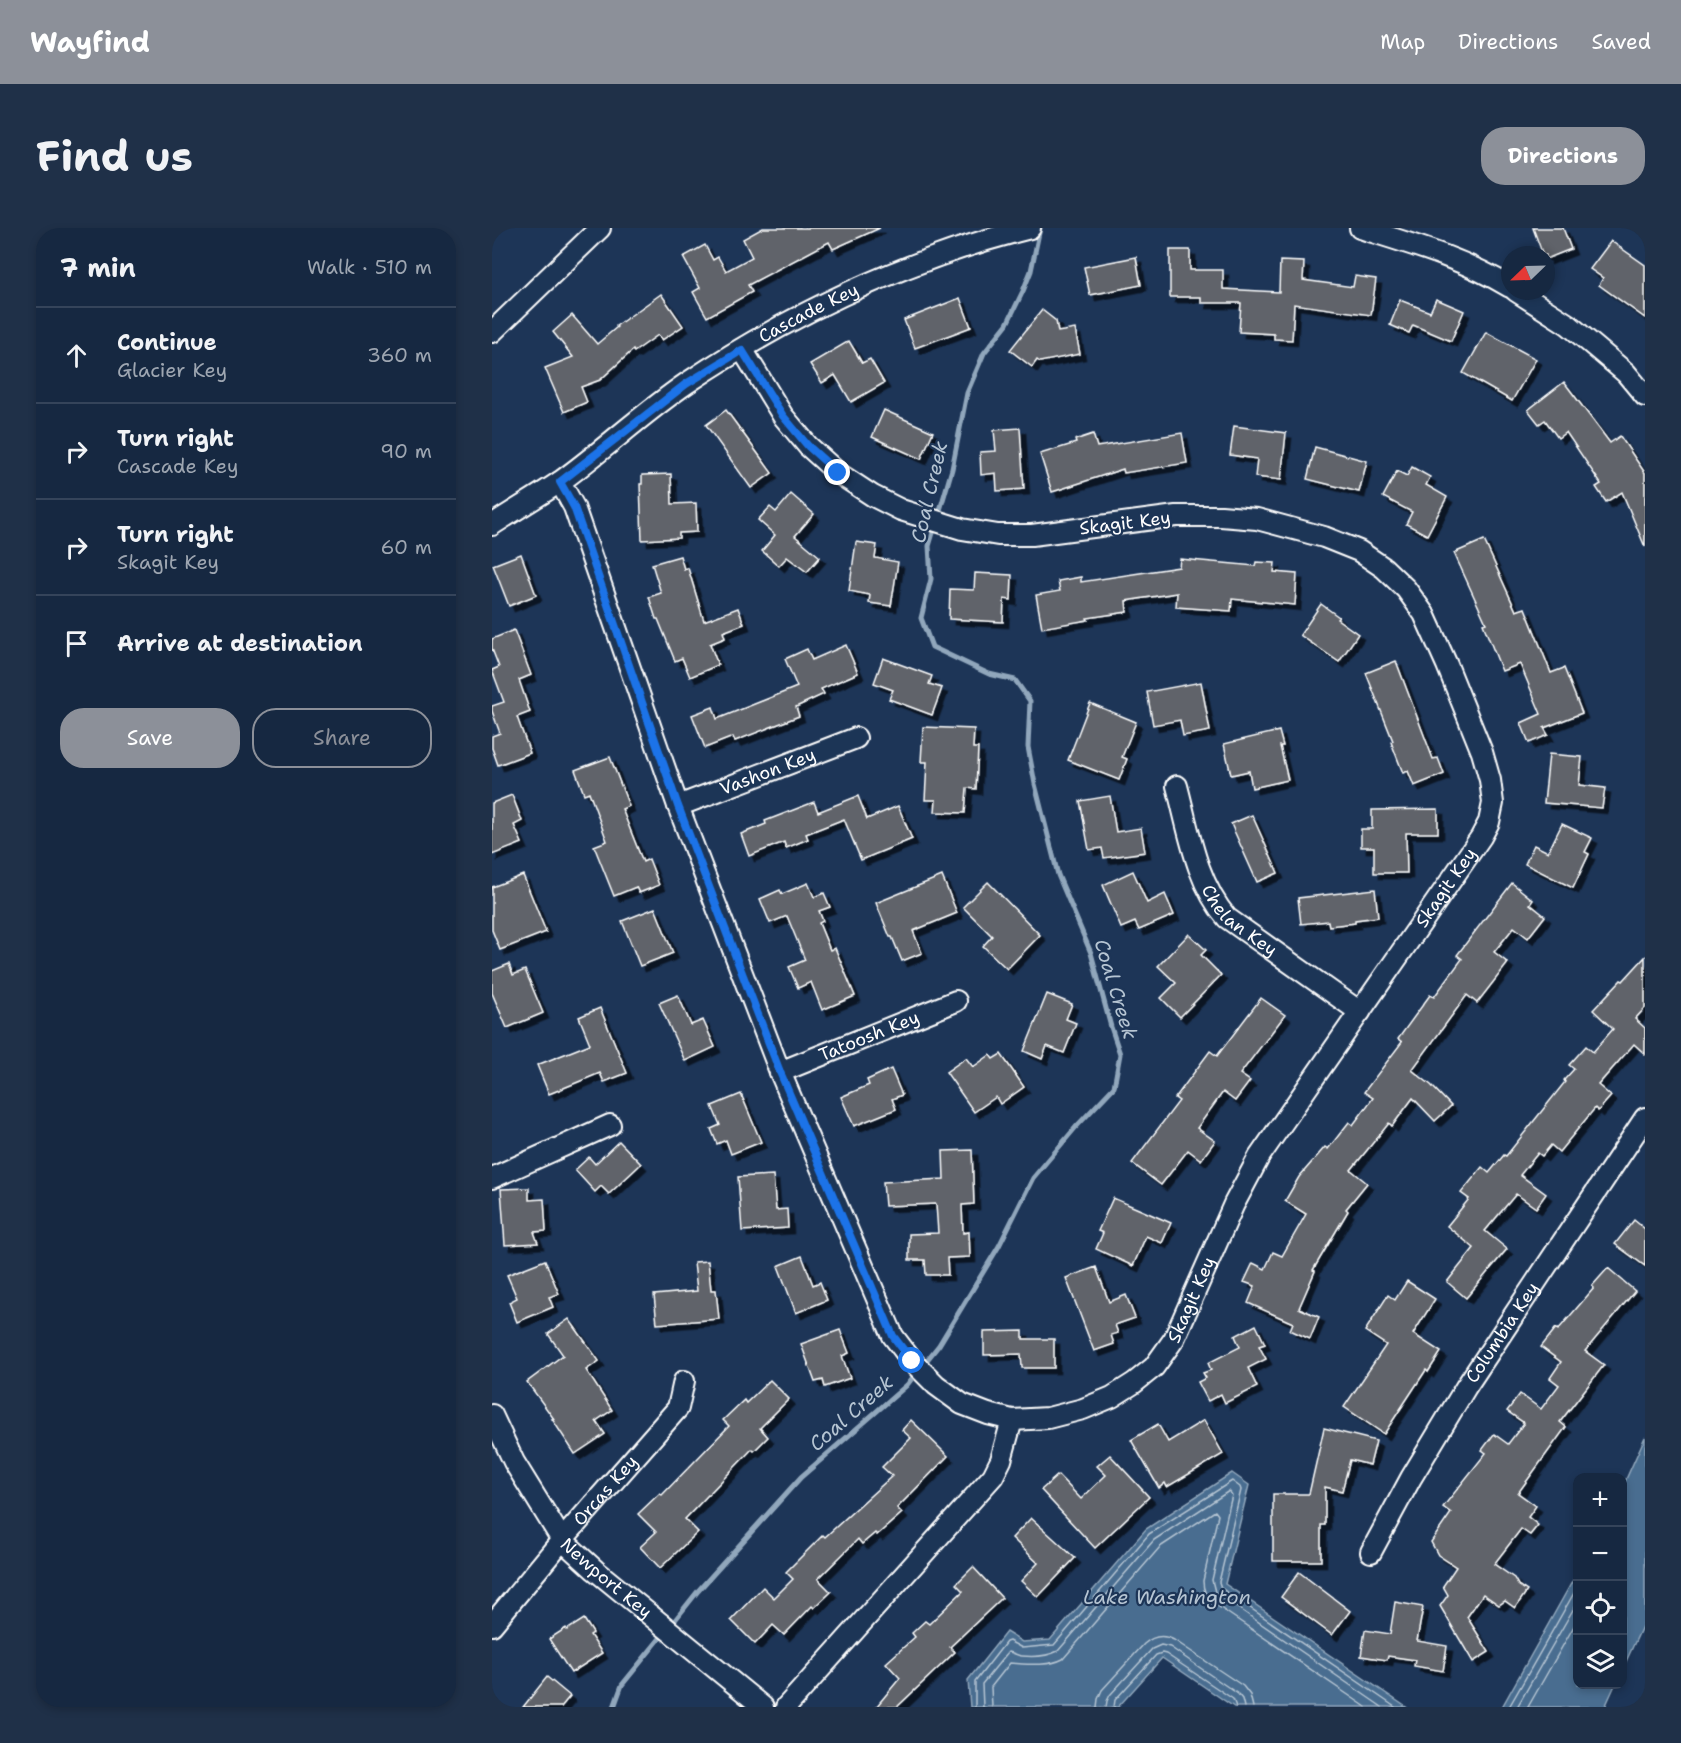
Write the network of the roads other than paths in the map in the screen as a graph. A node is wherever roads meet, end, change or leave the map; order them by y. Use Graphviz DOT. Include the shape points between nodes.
graph roads {
  1 [pos="600,228"];
  2 [pos="1360,228"];
  3 [pos="1027,229"];
  4 [pos="1501,282"];
  5 [pos="1530,300"];
  6 [pos="492,332"];
  7 [pos="742,350"];
  8 [pos="1645,396"];
  9 [pos="560,482"];
  10 [pos="492,525"];
  11 [pos="856,738"];
  12 [pos="1177,786"];
  13 [pos="678,806"];
  14 [pos="956,1001"];
  15 [pos="1360,1012"];
  16 [pos="780,1072"];
  17 [pos="1645,1118"];
  18 [pos="610,1125"];
  19 [pos="492,1178"];
  20 [pos="684,1381"];
  21 [pos="492,1414"];
  22 [pos="1012,1420"];
  23 [pos="562,1540"];
  24 [pos="1371,1552"];
  25 [pos="492,1625"];
  26 [pos="763,1707"];
  27 [pos="786,1707"];
  1 -- 6 [label="street"];
  2 -- 4 [label="street" via="1438,252"];
  3 -- 7 [label="street, Cascade Key" via="882,278 820,305"];
  5 -- 8 [label="street" via="1569,325 1626,373"];
  7 -- 9 [label="street, Cascade Key" via="686,384"];
  7 -- 15 [label="street, Skagit Key" via="783,416 808,446 838,473 901,510 962,529 998,535 1032,535 1176,516 1257,519 1359,551 1406,589 1424,614 1456,686 1482,752 1493,803 1481,837"];
  9 -- 10 [label="street, Cascade Key"];
  9 -- 13 [label="street, Skagit Key" via="574,507"];
  11 -- 13 [label="street, Vashon Key"];
  12 -- 15 [label="street, Chelan Key" via="1197,863 1218,908"];
  13 -- 16 [label="street, Skagit Key"];
  14 -- 16 [label="street, Tatoosh Key"];
  15 -- 22 [label="street, Skagit Key" via="1259,1157 1174,1339 1154,1367 1112,1397 1083,1409 1048,1418"];
  16 -- 22 [label="street, Skagit Key" via="893,1336 930,1380 962,1404"];
  17 -- 24 [label="street, Columbia Key" via="1466,1387"];
  18 -- 19 [label="street"];
  20 -- 23 [label="street, Orcas Key" via="678,1408"];
  21 -- 23 [label="street, Newport Key" via="514,1462"];
  22 -- 27 [label="street" via="993,1476"];
  23 -- 25 [label="street, Orcas Key"];
  23 -- 26 [label="street, Newport Key"];
}
